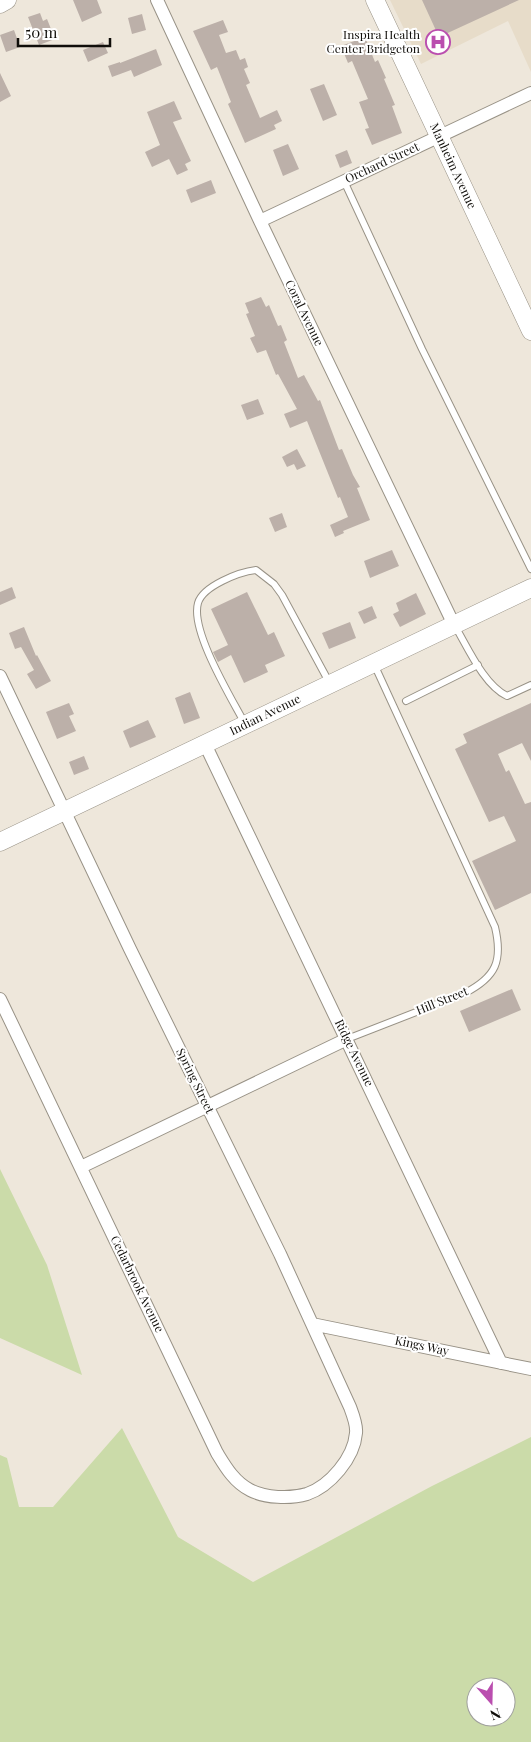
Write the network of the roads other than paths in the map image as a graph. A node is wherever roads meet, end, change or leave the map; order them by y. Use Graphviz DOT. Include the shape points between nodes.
graph roads {
  1 [pos="7,0"];
  2 [pos="157,0"];
  3 [pos="375,0"];
  4 [pos="0,4"];
  5 [pos="531,93"];
  6 [pos="439,136"];
  7 [pos="344,181"];
  8 [pos="260,222"];
  9 [pos="531,331"];
  10 [pos="531,569"];
  11 [pos="531,588"];
  12 [pos="454,625"];
  13 [pos="374,662"];
  14 [pos="478,665"];
  15 [pos="0,676"];
  16 [pos="329,684"];
  17 [pos="531,685"];
  18 [pos="406,702"];
  19 [pos="245,724"];
  20 [pos="205,744"];
  21 [pos="65,811"];
  22 [pos="0,842"];
  23 [pos="0,999"];
  24 [pos="347,1039"];
  25 [pos="207,1106"];
  26 [pos="81,1167"];
  27 [pos="312,1324"];
  28 [pos="502,1362"];
  29 [pos="531,1369"];
  30 [pos="325,1483"];
  1 -- 4 [label="street"];
  2 -- 8 [label="street, Coral Avenue"];
  3 -- 6 [label="street, Manheim Avenue"];
  5 -- 6 [label="street, Orchard Street"];
  6 -- 7 [label="street, Orchard Street"];
  6 -- 9 [label="street, Manheim Avenue"];
  7 -- 8 [label="street, Orchard Street"];
  7 -- 10 [label="lane" via="422,349"];
  8 -- 12 [label="street, Coral Avenue"];
  11 -- 12 [label="street, Indian Avenue"];
  12 -- 13 [label="street, Indian Avenue"];
  12 -- 14 [label="lane"];
  13 -- 16 [label="street, Indian Avenue"];
  13 -- 24 [label="lane, Hill Street" via="495,927 499,943 495,968 478,986"];
  14 -- 17 [label="lane" via="497,691 507,696"];
  14 -- 18 [label="lane"];
  15 -- 21 [label="street, Spring Street"];
  16 -- 19 [label="street, Indian Avenue"];
  16 -- 19 [label="lane" via="274,584 256,570 224,580 204,592 198,603 197,616 208,652"];
  19 -- 20 [label="street, Indian Avenue"];
  20 -- 21 [label="street, Indian Avenue"];
  20 -- 24 [label="street, Ridge Avenue"];
  21 -- 22 [label="street, Indian Avenue"];
  21 -- 25 [label="street, Spring Street"];
  23 -- 26 [label="street, Cedarbrook Avenue"];
  24 -- 25 [label="street, Hill Street"];
  24 -- 28 [label="street, Ridge Avenue"];
  25 -- 26 [label="street, Hill Street"];
  25 -- 27 [label="street, Spring Street"];
  26 -- 30 [label="street, Cedarbrook Avenue" via="228,1472 249,1490 266,1495 306,1494"];
  27 -- 28 [label="street, Kings Way"];
  27 -- 30 [label="street, Spring Street" via="350,1407 356,1432 347,1460"];
  28 -- 29 [label="street, Kings Way"];
}
